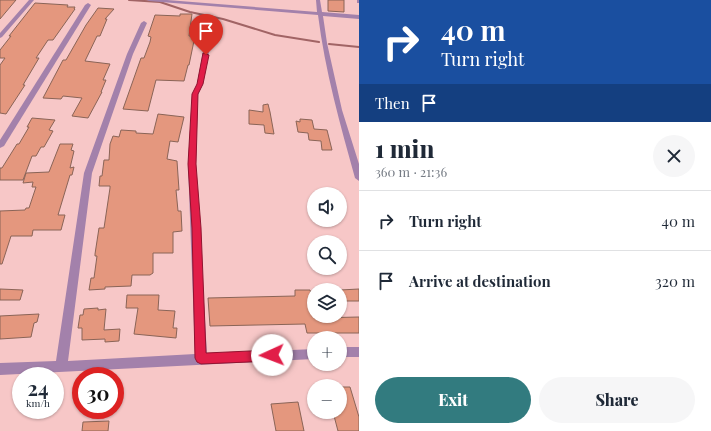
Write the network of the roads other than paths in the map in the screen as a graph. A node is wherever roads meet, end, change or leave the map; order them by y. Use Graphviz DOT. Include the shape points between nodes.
graph roads {
  1 [pos="32,0"];
  2 [pos="149,0"];
  3 [pos="247,0"];
  4 [pos="318,0"];
  5 [pos="185,1"];
  6 [pos="88,5"];
  7 [pos="244,7"];
  8 [pos="320,14"];
  9 [pos="359,17"];
  10 [pos="144,23"];
  11 [pos="208,25"];
  12 [pos="0,36"];
  13 [pos="0,146"];
  14 [pos="359,178"];
  15 [pos="347,352"];
  16 [pos="359,352"];
  17 [pos="307,354"];
  18 [pos="201,358"];
  19 [pos="61,367"];
  20 [pos="0,369"];
  21 [pos="12,369"];
  1 -- 12 [label="street"];
  2 -- 5 [label="street"];
  3 -- 7 [label="street"];
  4 -- 8 [label="street"];
  5 -- 7 [label="street"];
  6 -- 13 [label="street"];
  7 -- 8 [label="street"];
  8 -- 9 [label="street"];
  8 -- 14 [label="street" via="339,110"];
  10 -- 19 [label="street" via="130,54 88,173"];
  11 -- 18 [label="street" via="208,40 200,84 195,94 192,164"];
  15 -- 16 [label="street"];
  17 -- 18 [label="street"];
  18 -- 19 [label="street"];
  20 -- 21 [label="street"];
}
